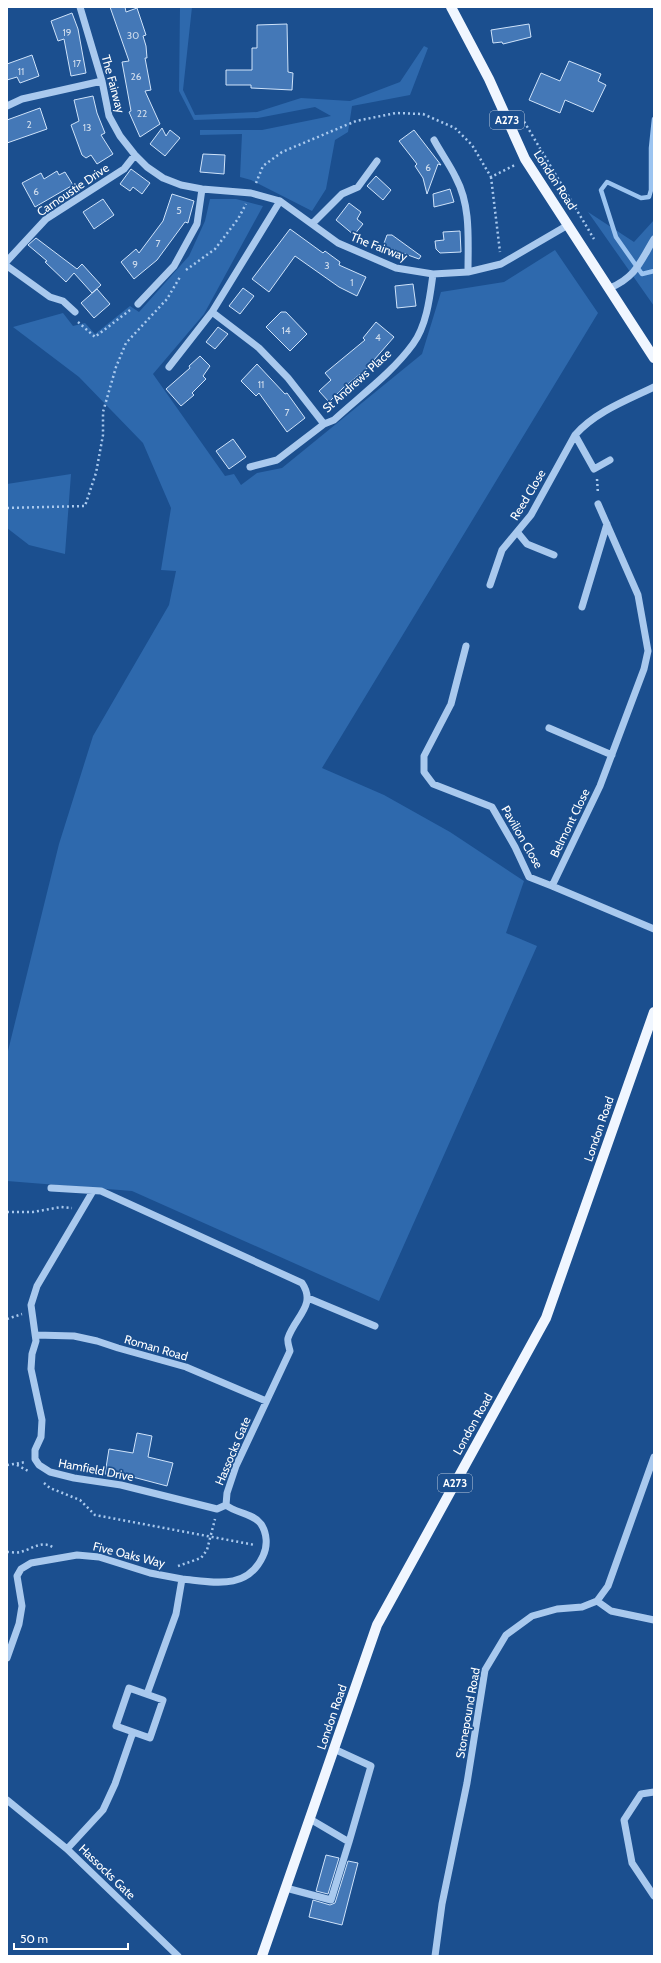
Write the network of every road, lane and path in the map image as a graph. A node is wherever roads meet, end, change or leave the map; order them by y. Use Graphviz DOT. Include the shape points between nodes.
graph roads {
  1 [pos="80,7"];
  2 [pos="451,7"];
  3 [pos="102,82"];
  4 [pos="7,106"];
  5 [pos="517,109"];
  6 [pos="434,140"];
  7 [pos="135,155"];
  8 [pos="377,161"];
  9 [pos="491,177"];
  10 [pos="202,189"];
  11 [pos="280,201"];
  12 [pos="312,224"];
  13 [pos="568,225"];
  14 [pos="654,239"];
  15 [pos="598,246"];
  16 [pos="7,261"];
  17 [pos="501,264"];
  18 [pos="7,266"];
  19 [pos="468,272"];
  20 [pos="433,274"];
  21 [pos="610,288"];
  22 [pos="138,304"];
  23 [pos="75,312"];
  24 [pos="212,312"];
  25 [pos="654,358"];
  26 [pos="169,367"];
  27 [pos="654,387"];
  28 [pos="324,424"];
  29 [pos="575,435"];
  30 [pos="610,460"];
  31 [pos="250,467"];
  32 [pos="594,469"];
  33 [pos="598,504"];
  34 [pos="608,524"];
  35 [pos="518,533"];
  36 [pos="554,555"];
  37 [pos="490,585"];
  38 [pos="582,607"];
  39 [pos="466,646"];
  40 [pos="549,728"];
  41 [pos="612,755"];
  42 [pos="552,886"];
  43 [pos="654,929"];
  44 [pos="654,1012"];
  45 [pos="650,1035"];
  46 [pos="51,1188"];
  47 [pos="93,1191"];
  48 [pos="82,1210"];
  49 [pos="7,1212"];
  50 [pos="308,1298"];
  51 [pos="32,1311"];
  52 [pos="7,1319"];
  53 [pos="375,1326"];
  54 [pos="36,1336"];
  55 [pos="266,1401"];
  56 [pos="654,1457"];
  57 [pos="35,1459"];
  58 [pos="7,1465"];
  59 [pos="17,1465"];
  60 [pos="32,1473"];
  61 [pos="38,1478"];
  62 [pos="226,1505"];
  63 [pos="217,1509"];
  64 [pos="211,1537"];
  65 [pos="266,1547"];
  66 [pos="173,1578"];
  67 [pos="182,1579"];
  68 [pos="597,1601"];
  69 [pos="654,1620"];
  70 [pos="7,1658"];
  71 [pos="147,1694"];
  72 [pos="133,1732"];
  73 [pos="334,1748"];
  74 [pos="654,1792"];
  75 [pos="8,1803"];
  76 [pos="310,1819"];
  77 [pos="349,1842"];
  78 [pos="67,1849"];
  79 [pos="286,1888"];
  80 [pos="654,1896"];
  81 [pos="178,1956"];
  82 [pos="262,1956"];
  83 [pos="436,1956"];
  1 -- 3 [label="street, The Fairway"];
  2 -- 13 [label="main road, London Road / A273" via="489,80 525,159"];
  3 -- 4 [label="street" via="22,100"];
  3 -- 7 [label="street, The Fairway" via="109,116"];
  5 -- 15 [label="path"];
  6 -- 19 [label="street" via="457,178 465,200"];
  7 -- 10 [label="street, The Fairway" via="163,178"];
  7 -- 16 [label="street, Carnoustie Drive" via="124,169 46,219"];
  8 -- 12 [label="street" via="358,187 342,194"];
  9 -- 17 [label="path"];
  10 -- 11 [label="street, The Fairway" via="251,193"];
  10 -- 22 [label="street" via="197,224 174,266"];
  11 -- 12 [label="street, The Fairway"];
  11 -- 24 [label="street"];
  12 -- 20 [label="street, The Fairway" via="338,243 396,268"];
  13 -- 17 [label="street, The Fairway"];
  13 -- 21 [label="main road, London Road / A273"];
  14 -- 21 [label="street" via="632,275 621,284"];
  17 -- 19 [label="street, The Fairway"];
  18 -- 23 [label="street" via="50,297 63,301"];
  19 -- 20 [label="street, The Fairway"];
  20 -- 28 [label="street, St Andrews Place" via="427,312 414,343 334,420"];
  21 -- 25 [label="main road, London Road / A273"];
  22 -- 23 [label="path" via="95,337 79,323"];
  24 -- 26 [label="street"];
  24 -- 28 [label="street, St Andrews Place" via="259,348 288,378"];
  27 -- 29 [label="street, Reed Close" via="605,411 584,425"];
  28 -- 31 [label="street" via="277,460"];
  29 -- 32 [label="street"];
  29 -- 35 [label="street, Reed Close"];
  30 -- 32 [label="street"];
  32 -- 33 [label="path"];
  33 -- 34 [label="street, Belmont Close"];
  34 -- 38 [label="street"];
  34 -- 41 [label="street, Belmont Close" via="638,595 648,651 644,670"];
  35 -- 36 [label="street" via="527,544"];
  35 -- 37 [label="street, Reed Close" via="502,550"];
  39 -- 42 [label="street, Pavilion Close" via="451,704 424,756 424,772 432,784 492,807 516,847 529,877"];
  40 -- 41 [label="street"];
  41 -- 42 [label="street, Belmont Close"];
  42 -- 43 [label="street"];
  44 -- 45 [label="main road, London Road / A273"];
  45 -- 73 [label="main road, London Road / A273" via="546,1318 377,1625"];
  46 -- 47 [label="street"];
  47 -- 48 [label="street"];
  47 -- 50 [label="street" via="101,1191 302,1282"];
  48 -- 49 [label="path" via="61,1206 33,1212"];
  48 -- 51 [label="street" via="37,1286 31,1305"];
  50 -- 53 [label="street"];
  50 -- 55 [label="street, Hassocks Gate" via="288,1339 290,1350"];
  51 -- 52 [label="path"];
  51 -- 54 [label="street"];
  54 -- 55 [label="street, Roman Road" via="74,1336 97,1340 186,1367"];
  54 -- 57 [label="street" via="31,1369 42,1420"];
  55 -- 62 [label="street, Hassocks Gate" via="236,1466 227,1493"];
  56 -- 68 [label="street" via="608,1586"];
  57 -- 59 [label="path"];
  57 -- 63 [label="street, Hamfield Drive" via="50,1472 121,1485"];
  58 -- 59 [label="path"];
  59 -- 60 [label="path"];
  61 -- 64 [label="path" via="50,1488 80,1500 95,1514"];
  62 -- 63 [label="street"];
  62 -- 65 [label="street, Hassocks Gate" via="231,1510 243,1512 260,1523 267,1539"];
  63 -- 64 [label="path"];
  64 -- 65 [label="path"];
  64 -- 66 [label="path" via="201,1558 175,1568"];
  65 -- 67 [label="street" via="258,1566 243,1578 226,1583"];
  66 -- 67 [label="street, Five Oaks Way"];
  66 -- 70 [label="street, Five Oaks Way" via="99,1557 77,1555 31,1563 17,1576 22,1606 19,1624"];
  67 -- 71 [label="street" via="176,1614"];
  68 -- 69 [label="street" via="611,1611"];
  68 -- 83 [label="street, Stonepound Road" via="582,1607 557,1609 532,1616 506,1635 485,1670 467,1783 442,1904"];
  71 -- 72 [label="street" via="163,1700 150,1738"];
  71 -- 72 [label="street" via="129,1688 116,1726"];
  72 -- 78 [label="street, Hassocks Gate" via="103,1810"];
  73 -- 76 [label="main road, London Road / A273"];
  73 -- 77 [label="street" via="371,1766"];
  74 -- 80 [label="street" via="641,1794 624,1820 632,1863"];
  75 -- 78 [label="street"];
  76 -- 77 [label="street"];
  76 -- 79 [label="main road, London Road / A273"];
  77 -- 79 [label="street" via="331,1900"];
  78 -- 81 [label="street, Hassocks Gate"];
  79 -- 82 [label="main road, London Road / A273"];
}
